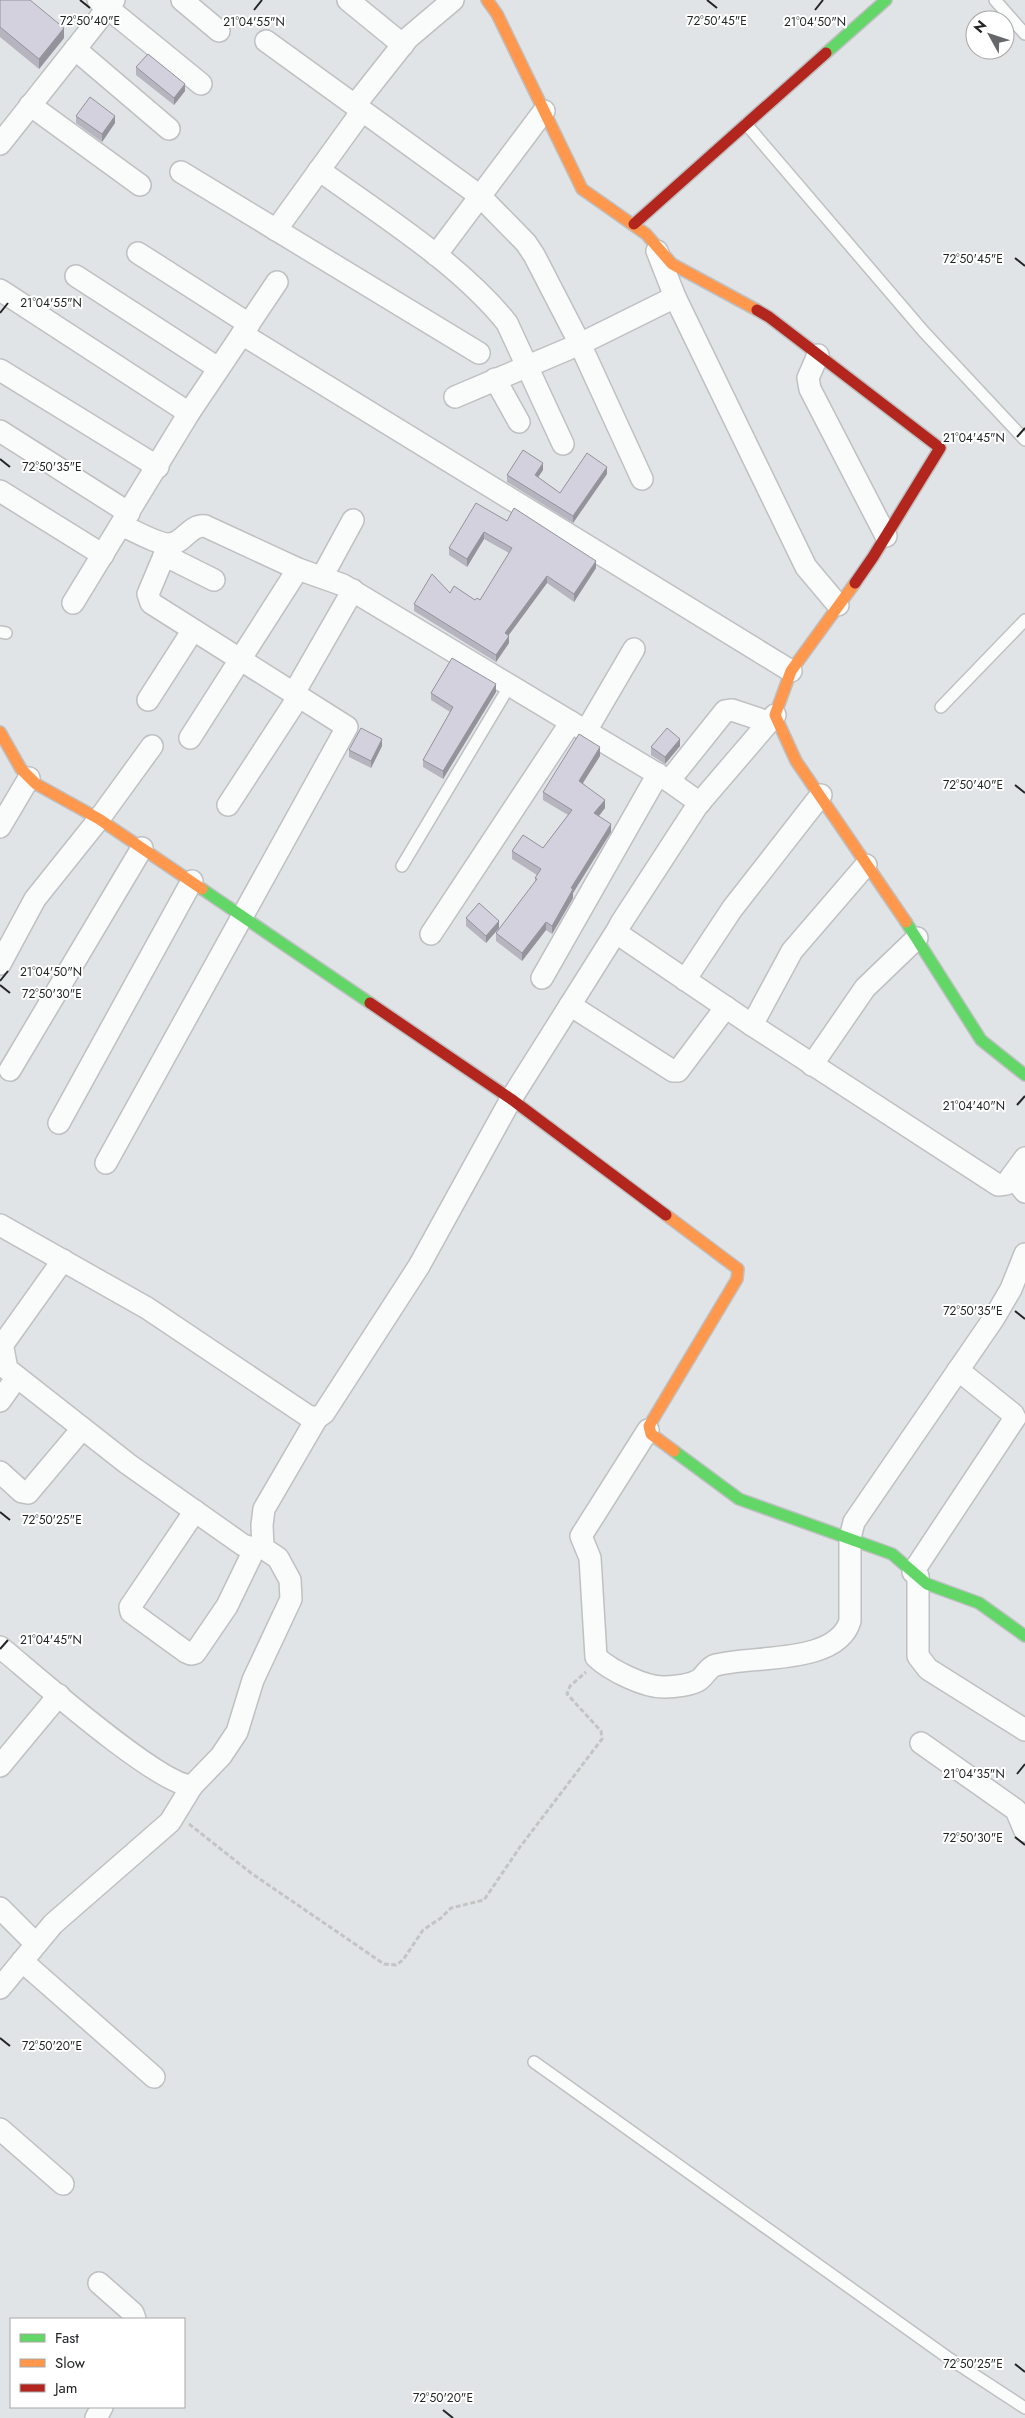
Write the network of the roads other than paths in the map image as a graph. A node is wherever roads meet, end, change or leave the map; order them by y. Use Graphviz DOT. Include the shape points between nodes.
graph roads {
  1 [pos="182,0"];
  2 [pos="348,0"];
  3 [pos="453,0"];
  4 [pos="487,0"];
  5 [pos="886,0"];
  6 [pos="995,0"];
  7 [pos="106,3"];
  8 [pos="219,31"];
  9 [pos="1025,34"];
  10 [pos="266,41"];
  11 [pos="402,45"];
  12 [pos="75,49"];
  13 [pos="201,84"];
  14 [pos="30,105"];
  15 [pos="358,108"];
  16 [pos="544,111"];
  17 [pos="746,124"];
  18 [pos="169,129"];
  19 [pos="0,144"];
  20 [pos="319,170"];
  21 [pos="181,172"];
  22 [pos="140,185"];
  23 [pos="480,196"];
  24 [pos="634,224"];
  25 [pos="276,230"];
  26 [pos="654,244"];
  27 [pos="138,253"];
  28 [pos="436,255"];
  29 [pos="76,276"];
  30 [pos="276,282"];
  31 [pos="0,290"];
  32 [pos="675,297"];
  33 [pos="245,329"];
  34 [pos="580,344"];
  35 [pos="478,353"];
  36 [pos="818,355"];
  37 [pos="526,365"];
  38 [pos="218,368"];
  39 [pos="0,370"];
  40 [pos="495,379"];
  41 [pos="455,396"];
  42 [pos="189,413"];
  43 [pos="519,422"];
  44 [pos="0,431"];
  45 [pos="1025,440"];
  46 [pos="563,444"];
  47 [pos="158,467"];
  48 [pos="642,479"];
  49 [pos="0,491"];
  50 [pos="125,519"];
  51 [pos="353,520"];
  52 [pos="886,536"];
  53 [pos="166,550"];
  54 [pos="103,555"];
  55 [pos="298,569"];
  56 [pos="322,577"];
  57 [pos="214,580"];
  58 [pos="353,590"];
  59 [pos="73,603"];
  60 [pos="838,605"];
  61 [pos="1025,620"];
  62 [pos="193,630"];
  63 [pos="634,650"];
  64 [pos="239,658"];
  65 [pos="791,671"];
  66 [pos="510,684"];
  67 [pos="297,694"];
  68 [pos="148,700"];
  69 [pos="941,707"];
  70 [pos="772,718"];
  71 [pos="579,726"];
  72 [pos="0,732"];
  73 [pos="190,738"];
  74 [pos="152,746"];
  75 [pos="29,778"];
  76 [pos="664,778"];
  77 [pos="820,795"];
  78 [pos="700,803"];
  79 [pos="228,805"];
  80 [pos="99,819"];
  81 [pos="0,827"];
  82 [pos="142,848"];
  83 [pos="866,865"];
  84 [pos="402,866"];
  85 [pos="192,881"];
  86 [pos="242,915"];
  87 [pos="618,929"];
  88 [pos="431,934"];
  89 [pos="917,938"];
  90 [pos="0,964"];
  91 [pos="542,978"];
  92 [pos="685,980"];
  93 [pos="570,1005"];
  94 [pos="726,1007"];
  95 [pos="752,1025"];
  96 [pos="812,1065"];
  97 [pos="10,1070"];
  98 [pos="1025,1075"];
  99 [pos="511,1099"];
  100 [pos="59,1123"];
  101 [pos="1025,1158"];
  102 [pos="106,1163"];
  103 [pos="1018,1184"];
  104 [pos="0,1225"];
  105 [pos="1025,1254"];
  106 [pos="63,1260"];
  107 [pos="1,1348"];
  108 [pos="958,1370"];
  109 [pos="17,1377"];
  110 [pos="0,1401"];
  111 [pos="317,1418"];
  112 [pos="82,1429"];
  113 [pos="648,1430"];
  114 [pos="0,1472"];
  115 [pos="195,1511"];
  116 [pos="850,1538"];
  117 [pos="259,1548"];
  118 [pos="916,1574"];
  119 [pos="1025,1636"];
  120 [pos="0,1647"];
  121 [pos="59,1695"];
  122 [pos="1025,1730"];
  123 [pos="921,1743"];
  124 [pos="0,1766"];
  125 [pos="192,1786"];
  126 [pos="1025,1832"];
  127 [pos="0,1908"];
  128 [pos="36,1944"];
  129 [pos="22,1961"];
  130 [pos="0,1988"];
  131 [pos="534,2062"];
  132 [pos="154,2077"];
  133 [pos="0,2129"];
  134 [pos="63,2184"];
  135 [pos="99,2283"];
  136 [pos="135,2318"];
  137 [pos="1025,2408"];
  1 -- 8 [label="street"];
  2 -- 11 [label="street"];
  3 -- 11 [label="street"];
  4 -- 16 [label="street" via="497,14"];
  5 -- 17 [label="street"];
  6 -- 9 [label="lane"];
  7 -- 12 [label="street"];
  7 -- 13 [label="street"];
  10 -- 15 [label="street"];
  11 -- 15 [label="street"];
  12 -- 14 [label="street"];
  12 -- 18 [label="street"];
  14 -- 19 [label="street"];
  14 -- 22 [label="street"];
  15 -- 20 [label="street"];
  15 -- 23 [label="street"];
  16 -- 23 [label="street"];
  16 -- 24 [label="street" via="582,188"];
  17 -- 24 [label="street"];
  17 -- 45 [label="lane" via="924,332"];
  20 -- 25 [label="street"];
  20 -- 28 [label="street"];
  21 -- 25 [label="street"];
  23 -- 28 [label="street"];
  23 -- 34 [label="street" via="526,243"];
  24 -- 26 [label="street"];
  25 -- 35 [label="street"];
  26 -- 32 [label="street"];
  26 -- 36 [label="street" via="672,264 769,317"];
  27 -- 33 [label="street"];
  28 -- 37 [label="street" via="497,311"];
  29 -- 38 [label="street"];
  30 -- 33 [label="street"];
  31 -- 42 [label="street"];
  32 -- 34 [label="street"];
  32 -- 60 [label="street" via="806,567"];
  33 -- 38 [label="street"];
  33 -- 65 [label="street"];
  34 -- 37 [label="street"];
  34 -- 48 [label="street"];
  36 -- 52 [label="street" via="808,378 810,389"];
  36 -- 52 [label="street" via="940,448"];
  37 -- 40 [label="street"];
  37 -- 46 [label="street"];
  38 -- 42 [label="street"];
  39 -- 47 [label="street"];
  40 -- 41 [label="street"];
  40 -- 43 [label="street"];
  42 -- 47 [label="street"];
  44 -- 50 [label="street"];
  47 -- 50 [label="street"];
  49 -- 54 [label="street"];
  50 -- 53 [label="street"];
  50 -- 54 [label="street"];
  51 -- 56 [label="street"];
  52 -- 60 [label="street"];
  53 -- 55 [label="street" via="196,526 205,526"];
  53 -- 57 [label="street"];
  53 -- 62 [label="street" via="148,599"];
  54 -- 59 [label="street"];
  55 -- 56 [label="street"];
  55 -- 64 [label="street"];
  56 -- 58 [label="street"];
  58 -- 66 [label="street"];
  58 -- 67 [label="street"];
  60 -- 65 [label="street"];
  61 -- 69 [label="lane"];
  62 -- 64 [label="street"];
  62 -- 68 [label="street"];
  63 -- 71 [label="street"];
  64 -- 67 [label="street"];
  64 -- 73 [label="street"];
  65 -- 70 [label="street"];
  66 -- 71 [label="street"];
  66 -- 84 [label="lane"];
  67 -- 79 [label="street"];
  67 -- 86 [label="street" via="347,729"];
  70 -- 76 [label="street" via="725,711"];
  70 -- 77 [label="street"];
  70 -- 78 [label="street"];
  71 -- 76 [label="street"];
  71 -- 88 [label="street"];
  72 -- 75 [label="street"];
  74 -- 80 [label="street"];
  75 -- 80 [label="street"];
  75 -- 81 [label="street"];
  76 -- 78 [label="street"];
  76 -- 91 [label="street"];
  77 -- 83 [label="street"];
  77 -- 92 [label="street" via="732,908"];
  78 -- 87 [label="street"];
  80 -- 82 [label="street"];
  80 -- 90 [label="street" via="39,893"];
  82 -- 85 [label="street"];
  82 -- 97 [label="street"];
  83 -- 89 [label="street"];
  83 -- 95 [label="street" via="792,951"];
  85 -- 86 [label="street"];
  85 -- 100 [label="street"];
  86 -- 99 [label="street"];
  86 -- 102 [label="street"];
  87 -- 92 [label="street" via="621,936"];
  87 -- 93 [label="street"];
  89 -- 96 [label="street" via="866,988"];
  89 -- 98 [label="street" via="981,1040"];
  92 -- 94 [label="street"];
  93 -- 94 [label="street" via="673,1071 678,1071"];
  93 -- 99 [label="street"];
  94 -- 95 [label="street"];
  95 -- 96 [label="street"];
  96 -- 103 [label="street" via="998,1185"];
  99 -- 111 [label="street" via="419,1266 324,1413"];
  99 -- 113 [label="street" via="739,1272"];
  101 -- 103 [label="street"];
  104 -- 106 [label="street"];
  105 -- 108 [label="street" via="1011,1289"];
  106 -- 107 [label="street"];
  106 -- 111 [label="street" via="147,1308 308,1416"];
  107 -- 109 [label="street" via="7,1369"];
  108 -- 116 [label="street" via="856,1518"];
  108 -- 118 [label="street" via="1015,1418"];
  109 -- 110 [label="street"];
  109 -- 112 [label="street"];
  111 -- 117 [label="street" via="264,1509"];
  112 -- 114 [label="street" via="28,1493 22,1492"];
  112 -- 115 [label="street"];
  113 -- 116 [label="street" via="738,1499"];
  113 -- 116 [label="street" via="581,1536 590,1558 595,1653 599,1660 647,1686 665,1687 697,1681 716,1665 832,1645 848,1630 850,1621"];
  115 -- 117 [label="street" via="243,1545"];
  115 -- 117 [label="street" via="130,1607 131,1612 186,1652 196,1653"];
  116 -- 118 [label="street" via="892,1554"];
  117 -- 125 [label="street" via="278,1558 283,1565 290,1585 290,1604 253,1680 237,1732"];
  118 -- 119 [label="street" via="934,1587 979,1603"];
  118 -- 122 [label="street" via="920,1660 928,1669"];
  120 -- 121 [label="street"];
  121 -- 124 [label="street"];
  121 -- 125 [label="street" via="123,1748 178,1784"];
  123 -- 126 [label="street" via="1016,1810"];
  125 -- 128 [label="street" via="170,1822 53,1924"];
  127 -- 128 [label="street"];
  128 -- 129 [label="street"];
  129 -- 130 [label="street"];
  129 -- 132 [label="street"];
  131 -- 137 [label="lane" via="947,2357"];
  133 -- 134 [label="street"];
  135 -- 136 [label="street"];
}
